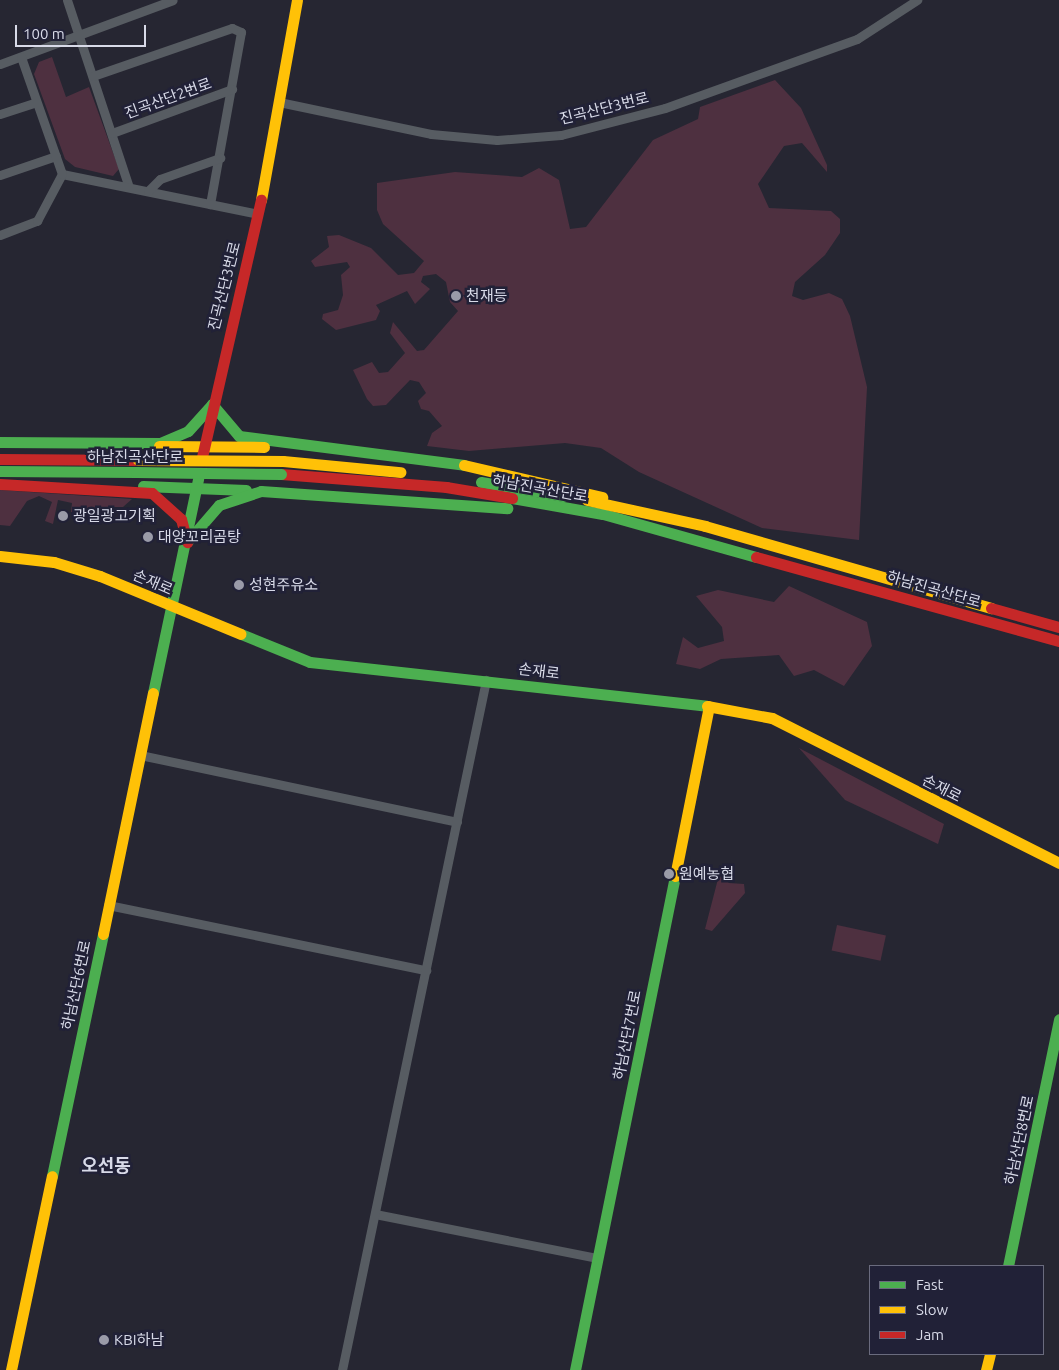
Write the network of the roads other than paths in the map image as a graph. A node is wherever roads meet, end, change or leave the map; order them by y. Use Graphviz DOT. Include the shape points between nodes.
graph roads {
  1 [pos="67,0"];
  2 [pos="173,0"];
  3 [pos="297,0"];
  4 [pos="917,0"];
  5 [pos="79,34"];
  6 [pos="21,57"];
  7 [pos="0,64"];
  8 [pos="93,76"];
  9 [pos="232,90"];
  10 [pos="36,102"];
  11 [pos="279,102"];
  12 [pos="0,114"];
  13 [pos="112,133"];
  14 [pos="56,156"];
  15 [pos="220,158"];
  16 [pos="62,174"];
  17 [pos="0,175"];
  18 [pos="129,187"];
  19 [pos="148,191"];
  20 [pos="210,204"];
  21 [pos="258,214"];
  22 [pos="0,235"];
  23 [pos="212,404"];
  24 [pos="0,442"];
  25 [pos="146,445"];
  26 [pos="281,445"];
  27 [pos="204,448"];
  28 [pos="0,459"];
  29 [pos="137,466"];
  30 [pos="0,471"];
  31 [pos="0,484"];
  32 [pos="123,488"];
  33 [pos="196,489"];
  34 [pos="260,491"];
  35 [pos="642,510"];
  36 [pos="641,525"];
  37 [pos="187,542"];
  38 [pos="0,556"];
  39 [pos="171,606"];
  40 [pos="1059,627"];
  41 [pos="1059,641"];
  42 [pos="486,680"];
  43 [pos="710,706"];
  44 [pos="140,755"];
  45 [pos="457,822"];
  46 [pos="1059,863"];
  47 [pos="108,905"];
  48 [pos="426,970"];
  49 [pos="1059,1019"];
  50 [pos="375,1214"];
  51 [pos="598,1258"];
  52 [pos="1008,1265"];
  53 [pos="990,1355"];
  54 [pos="10,1370"];
  55 [pos="342,1370"];
  56 [pos="575,1370"];
  57 [pos="986,1370"];
  1 -- 5 [label="street, 진곡산단2번로"];
  2 -- 5 [label="street"];
  3 -- 11 [label="main road, 진곡산단3번로"];
  4 -- 11 [label="street, 진곡산단3번로" via="857,39 665,108 561,135 497,140 431,134"];
  5 -- 6 [label="street"];
  5 -- 8 [label="street, 진곡산단2번로"];
  6 -- 7 [label="street"];
  6 -- 10 [label="street"];
  8 -- 9 [label="street, 진곡산단2번로" via="232,28 242,37"];
  8 -- 13 [label="street, 진곡산단2번로"];
  9 -- 13 [label="street, 진곡산단2번로"];
  9 -- 15 [label="street, 진곡산단2번로"];
  10 -- 12 [label="street"];
  10 -- 14 [label="street"];
  11 -- 21 [label="main road, 진곡산단3번로"];
  13 -- 18 [label="street, 진곡산단2번로"];
  14 -- 16 [label="street"];
  14 -- 17 [label="street"];
  15 -- 19 [label="street" via="160,178"];
  15 -- 20 [label="street, 진곡산단2번로"];
  16 -- 18 [label="street"];
  16 -- 22 [label="street" via="37,221"];
  18 -- 19 [label="street"];
  19 -- 20 [label="street"];
  20 -- 21 [label="street"];
  21 -- 23 [label="main road, 진곡산단3번로"];
  23 -- 25 [label="main road" via="188,431"];
  23 -- 26 [label="main road" via="240,436"];
  23 -- 27 [label="main road, 진곡산단3번로"];
  24 -- 25 [label="main road"];
  25 -- 27 [label="main road"];
  26 -- 27 [label="main road"];
  26 -- 35 [label="main road" via="483,467"];
  27 -- 33 [label="main road, 진곡산단3번로"];
  28 -- 29 [label="main road, 하남진곡산단로"];
  29 -- 30 [label="main road, 하남진곡산단로"];
  29 -- 35 [label="main road, 하남진곡산단로, bridge" via="283,461 452,478"];
  29 -- 36 [label="main road, 하남진곡산단로, bridge" via="446,487"];
  31 -- 32 [label="main road"];
  32 -- 33 [label="main road"];
  32 -- 37 [label="main road" via="152,493 171,506 181,519"];
  33 -- 34 [label="main road"];
  33 -- 37 [label="main road, 진곡산단3번로"];
  34 -- 36 [label="main road" via="431,500"];
  34 -- 37 [label="main road" via="219,505"];
  35 -- 40 [label="main road, 하남진곡산단로" via="844,564"];
  36 -- 41 [label="main road, 하남진곡산단로"];
  37 -- 39 [label="main road, 하남산단6번로"];
  38 -- 39 [label="main road, 손재로" via="54,562"];
  39 -- 42 [label="main road, 손재로" via="310,662 346,669"];
  39 -- 44 [label="main road, 하남산단6번로"];
  42 -- 43 [label="main road, 손재로"];
  42 -- 45 [label="street"];
  43 -- 46 [label="main road, 손재로" via="772,718"];
  43 -- 51 [label="main road, 하남산단7번로"];
  44 -- 45 [label="street"];
  44 -- 47 [label="main road, 하남산단6번로"];
  45 -- 48 [label="street"];
  47 -- 48 [label="street"];
  47 -- 54 [label="main road, 하남산단6번로"];
  48 -- 50 [label="street"];
  49 -- 52 [label="main road, 하남산단8번로"];
  50 -- 51 [label="street"];
  50 -- 55 [label="street"];
  51 -- 56 [label="main road, 하남산단7번로"];
  53 -- 57 [label="main road"];
}
